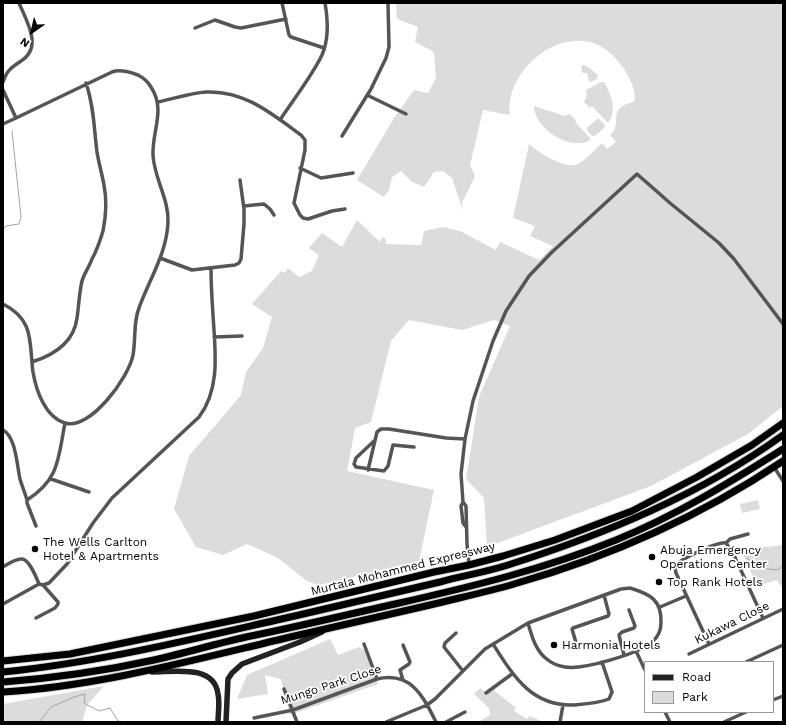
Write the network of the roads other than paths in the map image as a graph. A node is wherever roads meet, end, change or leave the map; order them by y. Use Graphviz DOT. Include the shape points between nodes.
graph roads {
  1 [pos="19,3"];
  2 [pos="282,3"];
  3 [pos="325,3"];
  4 [pos="388,3"];
  5 [pos="286,19"];
  6 [pos="195,28"];
  7 [pos="324,48"];
  8 [pos="4,72"];
  9 [pos="3,82"];
  10 [pos="86,83"];
  11 [pos="3,90"];
  12 [pos="367,95"];
  13 [pos="158,102"];
  14 [pos="406,114"];
  15 [pos="16,118"];
  16 [pos="280,120"];
  17 [pos="3,124"];
  18 [pos="342,136"];
  19 [pos="300,168"];
  20 [pos="353,172"];
  21 [pos="240,180"];
  22 [pos="244,206"];
  23 [pos="345,209"];
  24 [pos="274,215"];
  25 [pos="160,258"];
  26 [pos="211,269"];
  27 [pos="3,304"];
  28 [pos="783,324"];
  29 [pos="242,336"];
  30 [pos="214,337"];
  31 [pos="32,362"];
  32 [pos="65,423"];
  33 [pos="783,423"];
  34 [pos="3,430"];
  35 [pos="783,435"];
  36 [pos="466,439"];
  37 [pos="375,440"];
  38 [pos="752,445"];
  39 [pos="414,447"];
  40 [pos="783,449"];
  41 [pos="783,461"];
  42 [pos="774,467"];
  43 [pos="368,470"];
  44 [pos="719,476"];
  45 [pos="51,479"];
  46 [pos="783,481"];
  47 [pos="90,492"];
  48 [pos="27,500"];
  49 [pos="662,519"];
  50 [pos="683,519"];
  51 [pos="36,526"];
  52 [pos="748,534"];
  53 [pos="590,537"];
  54 [pos="555,540"];
  55 [pos="726,543"];
  56 [pos="569,558"];
  57 [pos="469,565"];
  58 [pos="3,567"];
  59 [pos="548,574"];
  60 [pos="41,584"];
  61 [pos="604,595"];
  62 [pos="686,596"];
  63 [pos="3,604"];
  64 [pos="660,607"];
  65 [pos="783,609"];
  66 [pos="629,610"];
  67 [pos="36,618"];
  68 [pos="763,618"];
  69 [pos="528,623"];
  70 [pos="330,628"];
  71 [pos="456,632"];
  72 [pos="309,633"];
  73 [pos="266,634"];
  74 [pos="140,640"];
  75 [pos="190,640"];
  76 [pos="364,644"];
  77 [pos="492,644"];
  78 [pos="709,644"];
  79 [pos="403,645"];
  80 [pos="783,645"];
  81 [pos="577,646"];
  82 [pos="636,651"];
  83 [pos="180,653"];
  84 [pos="689,654"];
  85 [pos="624,655"];
  86 [pos="26,659"];
  87 [pos="4,661"];
  88 [pos="748,661"];
  89 [pos="602,662"];
  90 [pos="644,668"];
  91 [pos="3,669"];
  92 [pos="147,670"];
  93 [pos="463,671"];
  94 [pos="3,672"];
  95 [pos="139,672"];
  96 [pos="512,674"];
  97 [pos="377,679"];
  98 [pos="403,680"];
  99 [pos="3,682"];
  100 [pos="284,688"];
  101 [pos="32,690"];
  102 [pos="3,692"];
  103 [pos="486,693"];
  104 [pos="3,698"];
  105 [pos="427,704"];
  106 [pos="563,705"];
  107 [pos="293,710"];
  108 [pos="465,712"];
  109 [pos="666,713"];
  110 [pos="744,713"];
  111 [pos="254,718"];
  112 [pos="218,722"];
  113 [pos="226,722"];
  114 [pos="297,722"];
  115 [pos="386,722"];
  116 [pos="436,722"];
  117 [pos="446,722"];
  118 [pos="560,722"];
  119 [pos="670,722"];
  120 [pos="724,722"];
  1 -- 8 [label="street" via="33,44 29,54"];
  2 -- 5 [label="street"];
  3 -- 7 [label="street" via="327,15"];
  4 -- 12 [label="street" via="389,48"];
  5 -- 6 [label="street" via="241,28 215,20"];
  5 -- 7 [label="street" via="291,37"];
  7 -- 16 [label="street" via="306,82"];
  8 -- 9 [label="street"];
  10 -- 13 [label="street" via="115,71 130,72 148,83"];
  10 -- 15 [label="street"];
  10 -- 31 [label="street" via="92,103 97,154 105,187 106,209 102,231 98,246 82,279 75,329 57,351"];
  11 -- 15 [label="street"];
  12 -- 14 [label="street"];
  12 -- 18 [label="street"];
  13 -- 16 [label="street" via="203,92 229,93 244,97"];
  13 -- 25 [label="street" via="153,156 168,221"];
  15 -- 17 [label="street"];
  16 -- 19 [label="street" via="305,140"];
  19 -- 20 [label="street" via="321,178"];
  19 -- 23 [label="street" via="294,203 301,217 308,219"];
  21 -- 22 [label="street"];
  22 -- 24 [label="street" via="264,204"];
  22 -- 26 [label="street" via="240,262"];
  25 -- 26 [label="street" via="190,270"];
  25 -- 32 [label="street" via="138,309 133,356 127,373 93,415 79,423"];
  26 -- 30 [label="street"];
  27 -- 31 [label="street" via="14,311 25,325 31,343"];
  28 -- 36 [label="street" via="719,243 637,174 529,276 506,311 475,392"];
  29 -- 30 [label="street"];
  30 -- 60 [label="street" via="215,374 209,402 201,414 112,498 67,564 48,583"];
  31 -- 32 [label="street" via="42,400 52,414"];
  32 -- 45 [label="street"];
  33 -- 38 [label="highway, Murtala Mohammed Expressway"];
  34 -- 48 [label="street" via="15,450"];
  35 -- 44 [label="highway, Murtala Mohammed Expressway"];
  36 -- 37 [label="street" via="385,429 377,432"];
  36 -- 57 [label="street" via="461,474 461,506 462,523 466,527"];
  37 -- 43 [label="street"];
  37 -- 43 [label="street" via="354,461 354,466"];
  38 -- 44 [label="highway"];
  38 -- 54 [label="highway, Murtala Mohammed Expressway" via="698,477 632,511"];
  39 -- 43 [label="street" via="394,445 386,470"];
  40 -- 49 [label="highway" via="703,498"];
  41 -- 42 [label="highway"];
  42 -- 46 [label="street"];
  42 -- 50 [label="highway"];
  44 -- 53 [label="highway, Murtala Mohammed Expressway" via="642,515"];
  45 -- 47 [label="street"];
  45 -- 48 [label="street"];
  48 -- 51 [label="street"];
  49 -- 50 [label="highway"];
  49 -- 56 [label="highway"];
  50 -- 59 [label="highway" via="614,550"];
  52 -- 55 [label="street" via="730,539"];
  53 -- 54 [label="highway"];
  53 -- 75 [label="highway, Murtala Mohammed Expressway" via="506,566"];
  54 -- 57 [label="highway, Murtala Mohammed Expressway"];
  55 -- 62 [label="street" via="715,544 677,564 676,573"];
  55 -- 68 [label="street"];
  56 -- 59 [label="highway"];
  56 -- 73 [label="highway" via="487,583"];
  57 -- 74 [label="highway, Murtala Mohammed Expressway"];
  58 -- 60 [label="street" via="20,558 23,559"];
  59 -- 70 [label="highway" via="480,593"];
  60 -- 63 [label="street"];
  60 -- 67 [label="street" via="58,604"];
  61 -- 64 [label="street" via="630,588 650,596"];
  61 -- 69 [label="street"];
  61 -- 81 [label="street" via="610,614 573,628"];
  62 -- 64 [label="street"];
  62 -- 78 [label="street"];
  64 -- 82 [label="street" via="661,626 656,638 646,647"];
  65 -- 68 [label="street, Kukawa Close"];
  66 -- 85 [label="street" via="635,626 619,635"];
  68 -- 78 [label="street, Kukawa Close"];
  69 -- 77 [label="street"];
  69 -- 89 [label="street" via="536,646 542,655 556,665 575,667"];
  70 -- 72 [label="highway"];
  70 -- 113 [label="main road" via="242,664 232,673 228,679"];
  71 -- 93 [label="street" via="444,647"];
  72 -- 73 [label="highway"];
  72 -- 92 [label="highway"];
  73 -- 83 [label="highway"];
  74 -- 75 [label="highway"];
  74 -- 86 [label="highway, Murtala Mohammed Expressway" via="70,654"];
  75 -- 94 [label="highway, Murtala Mohammed Expressway" via="99,659"];
  76 -- 97 [label="street"];
  77 -- 93 [label="street"];
  77 -- 96 [label="street"];
  78 -- 84 [label="street, Kukawa Close"];
  79 -- 98 [label="street" via="410,662 400,670"];
  80 -- 88 [label="street"];
  82 -- 85 [label="street"];
  82 -- 90 [label="street"];
  83 -- 92 [label="highway"];
  83 -- 99 [label="highway" via="80,674"];
  85 -- 89 [label="street"];
  86 -- 87 [label="highway, Murtala Mohammed Expressway"];
  86 -- 91 [label="highway"];
  89 -- 106 [label="street" via="612,692 609,699 583,705"];
  92 -- 95 [label="highway"];
  93 -- 105 [label="street"];
  95 -- 101 [label="highway"];
  95 -- 112 [label="main road" via="194,672 208,676 213,680 219,695"];
  96 -- 103 [label="street"];
  96 -- 106 [label="street" via="534,694"];
  97 -- 98 [label="street, Mungo Park Close" via="389,677"];
  97 -- 107 [label="street, Mungo Park Close"];
  98 -- 105 [label="street" via="419,693"];
  100 -- 107 [label="street"];
  101 -- 102 [label="highway"];
  101 -- 104 [label="highway"];
  105 -- 115 [label="street"];
  105 -- 116 [label="street"];
  106 -- 118 [label="street"];
  107 -- 111 [label="street, Mungo Park Close"];
  107 -- 114 [label="street"];
  108 -- 117 [label="street"];
  109 -- 119 [label="street"];
  110 -- 120 [label="street"];
}
